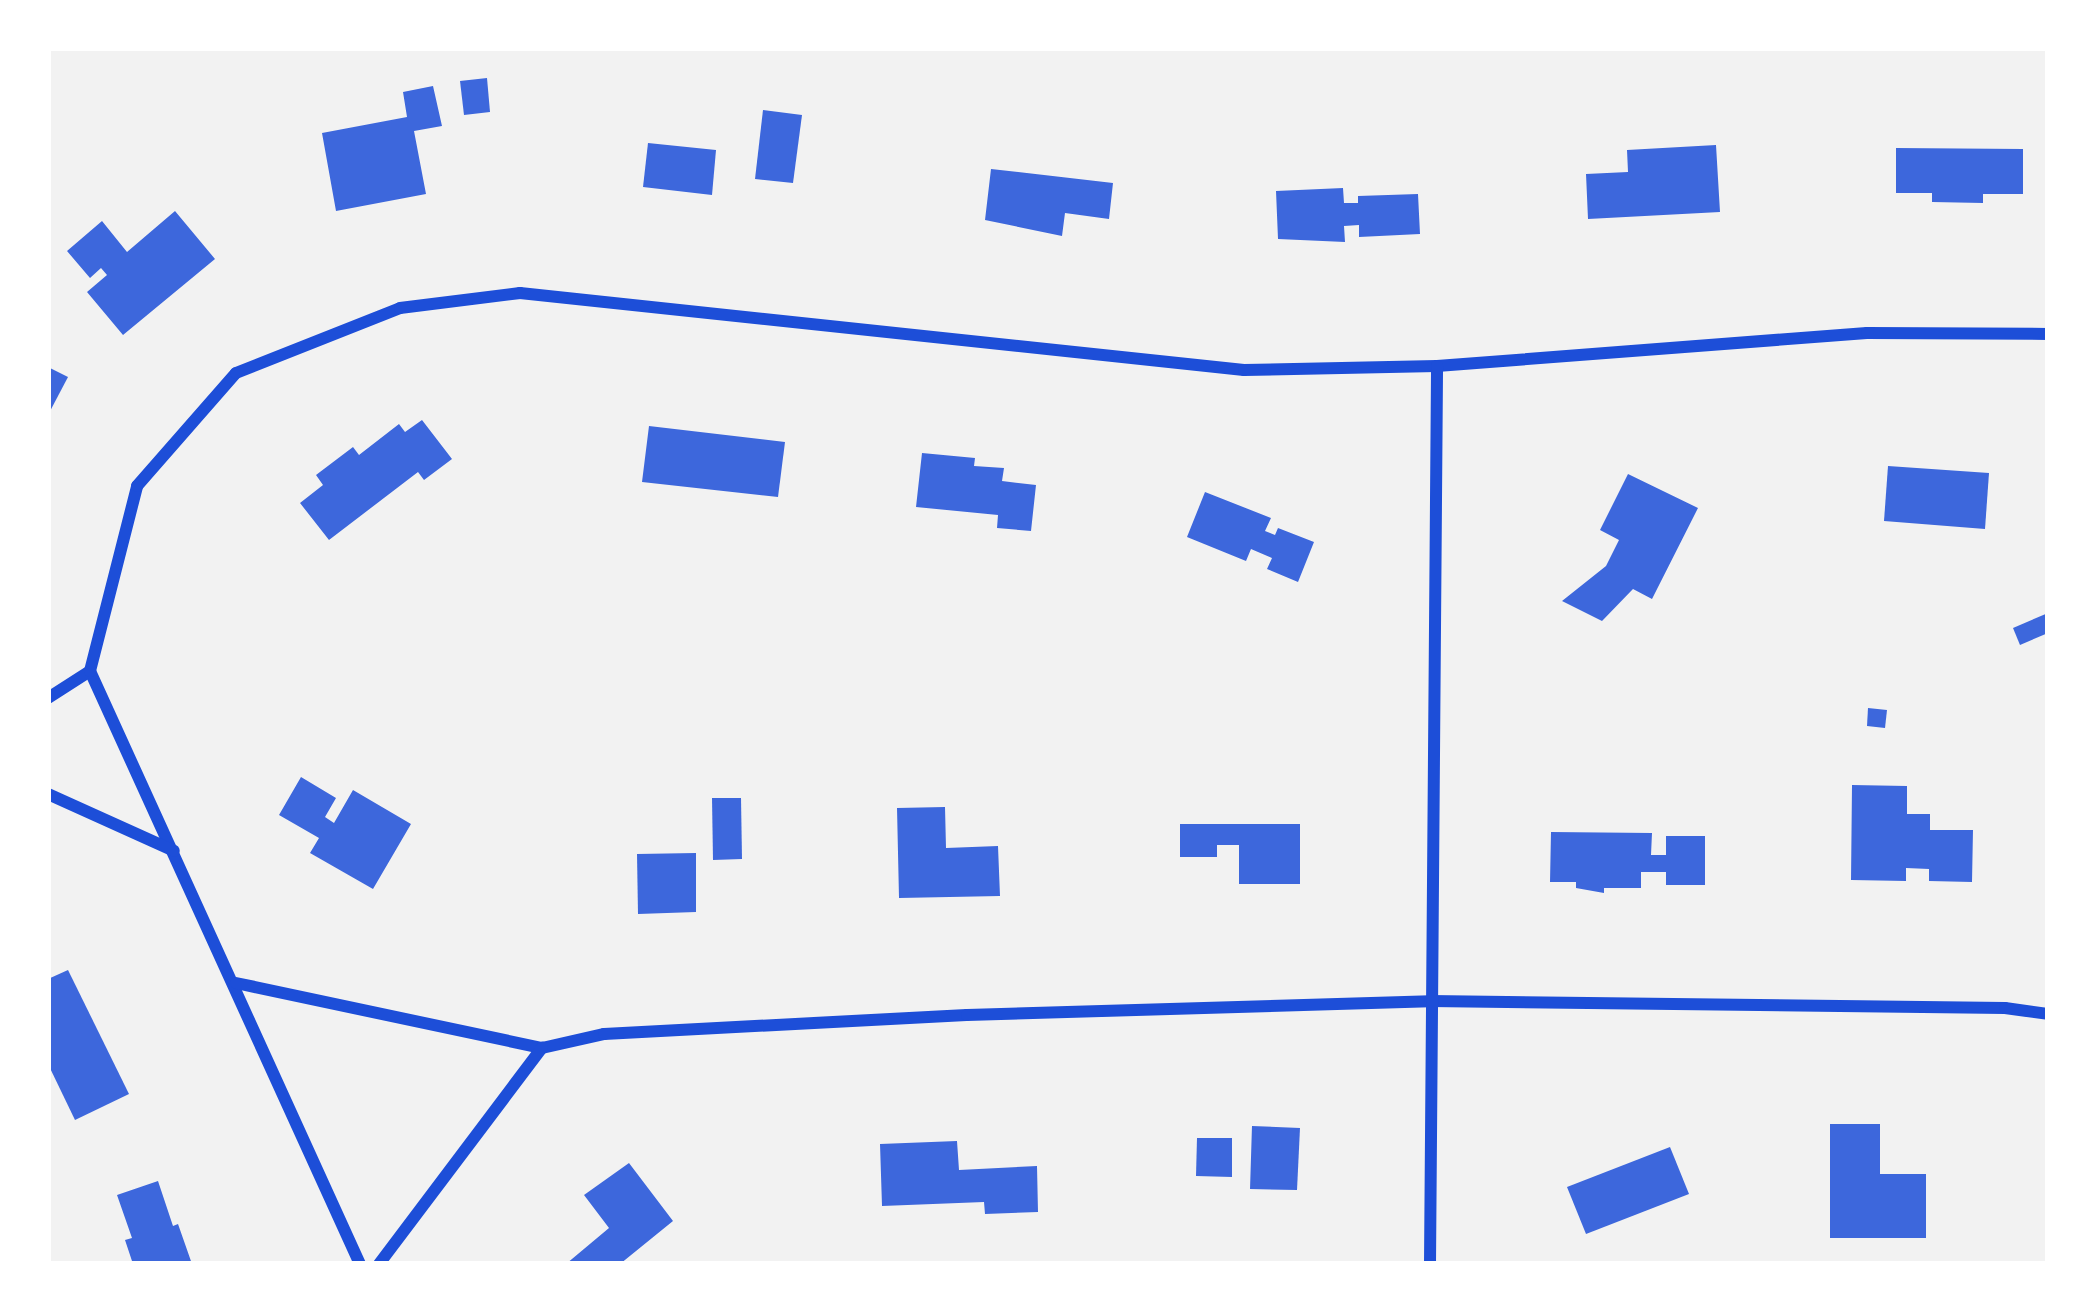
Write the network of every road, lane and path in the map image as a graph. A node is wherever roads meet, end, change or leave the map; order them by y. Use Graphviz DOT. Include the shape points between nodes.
graph roads {
  1 [pos="2048,334"];
  2 [pos="1437,366"];
  3 [pos="90,671"];
  4 [pos="48,698"];
  5 [pos="48,794"];
  6 [pos="175,852"];
  7 [pos="236,982"];
  8 [pos="1430,1001"];
  9 [pos="2048,1015"];
  10 [pos="542,1048"];
  11 [pos="360,1264"];
  12 [pos="379,1264"];
  13 [pos="1430,1264"];
  1 -- 2 [label="street" via="1867,333"];
  2 -- 3 [label="street" via="1244,370 520,293 400,308 236,373 137,486"];
  2 -- 8 [label="street"];
  3 -- 4 [label="street"];
  3 -- 6 [label="street"];
  5 -- 6 [label="street"];
  6 -- 7 [label="street"];
  7 -- 10 [label="street"];
  7 -- 11 [label="street"];
  8 -- 9 [label="street" via="2005,1008"];
  8 -- 10 [label="street" via="604,1034"];
  8 -- 13 [label="street"];
  10 -- 12 [label="street"];
}
